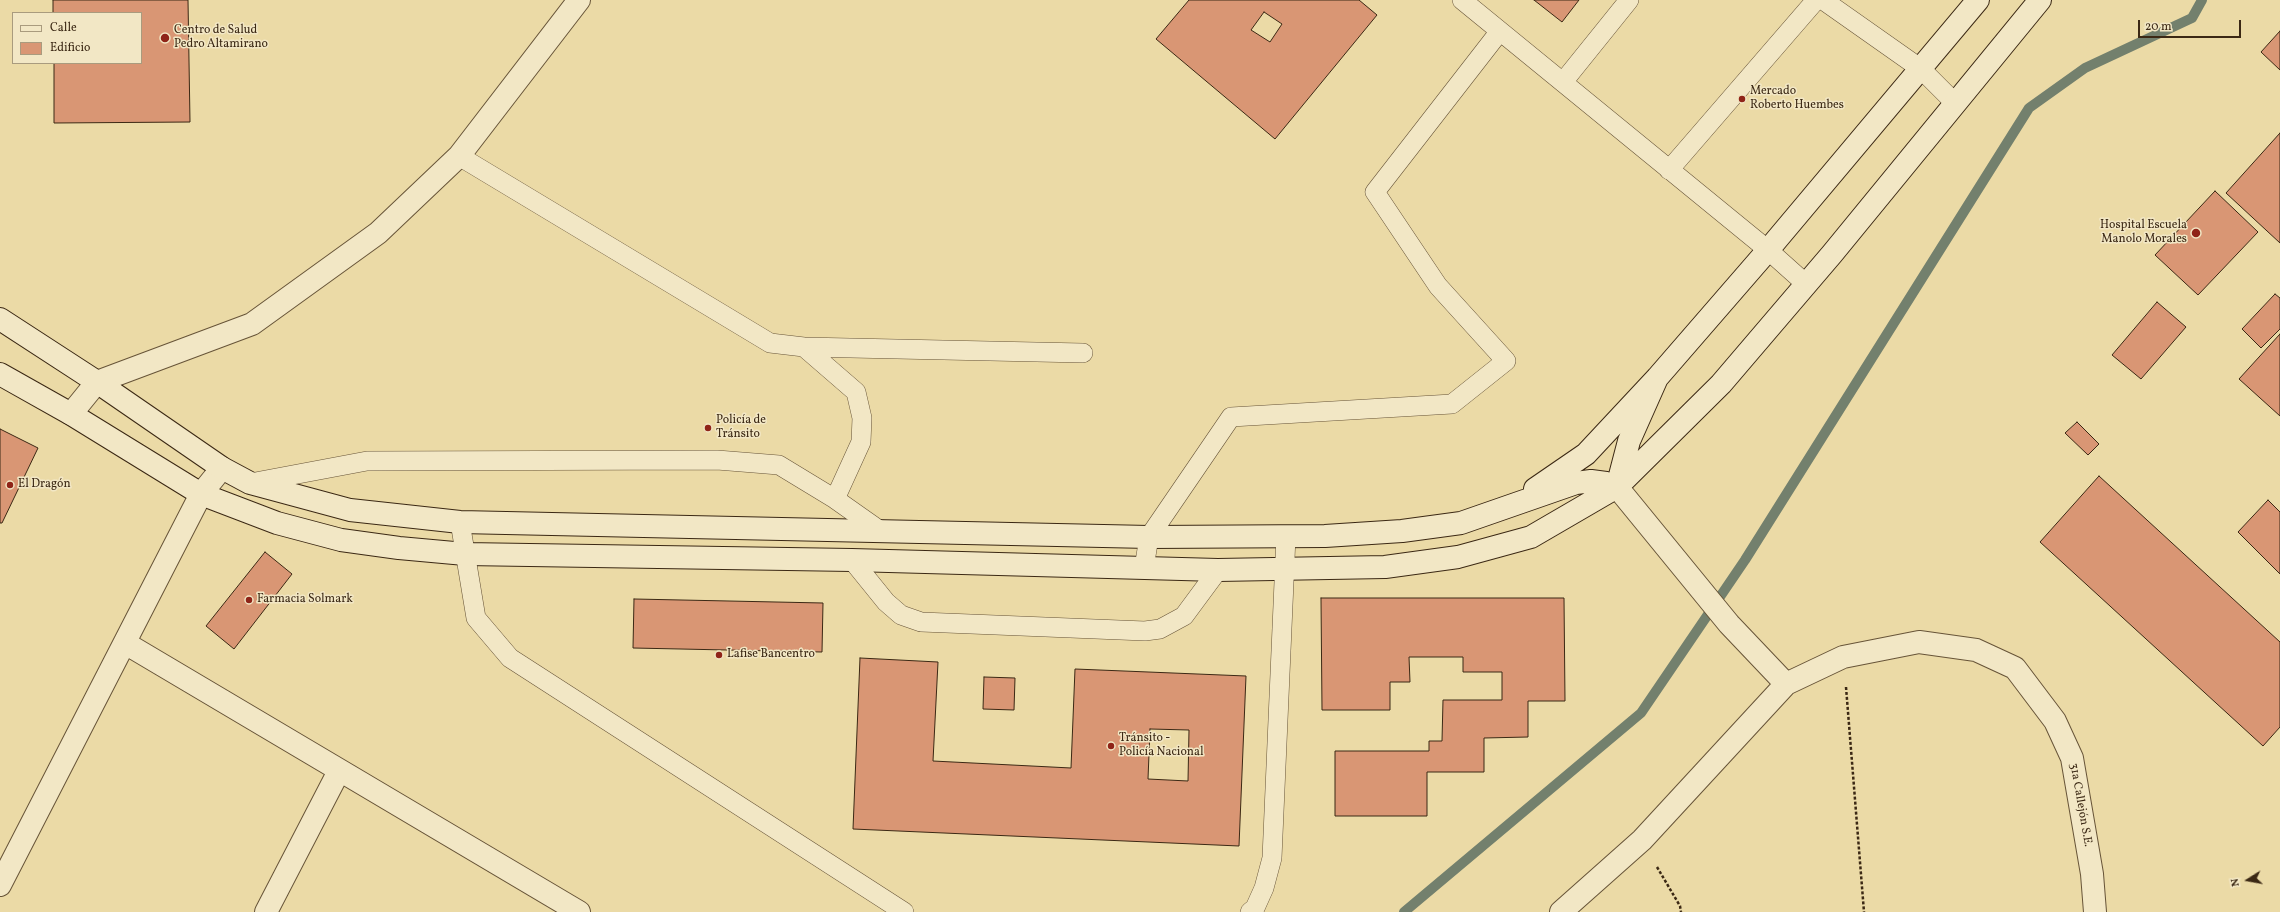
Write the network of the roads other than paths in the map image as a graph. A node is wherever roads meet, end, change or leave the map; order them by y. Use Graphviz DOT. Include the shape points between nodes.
graph roads {
  1 [pos="579,0"];
  2 [pos="1462,0"];
  3 [pos="1629,0"];
  4 [pos="1816,0"];
  5 [pos="1823,0"];
  6 [pos="1978,0"];
  7 [pos="2040,0"];
  8 [pos="1500,31"];
  9 [pos="1921,69"];
  10 [pos="1563,82"];
  11 [pos="1955,103"];
  12 [pos="459,156"];
  13 [pos="1669,170"];
  14 [pos="1768,250"];
  15 [pos="1806,284"];
  16 [pos="0,318"];
  17 [pos="804,347"];
  18 [pos="1083,352"];
  19 [pos="1657,378"];
  20 [pos="2,379"];
  21 [pos="97,382"];
  22 [pos="71,414"];
  23 [pos="222,468"];
  24 [pos="250,483"];
  25 [pos="1616,488"];
  26 [pos="201,494"];
  27 [pos="835,499"];
  28 [pos="1515,504"];
  29 [pos="460,522"];
  30 [pos="880,530"];
  31 [pos="1286,536"];
  32 [pos="1149,537"];
  33 [pos="465,554"];
  34 [pos="852,560"];
  35 [pos="1144,568"];
  36 [pos="1218,570"];
  37 [pos="1284,570"];
  38 [pos="125,643"];
  39 [pos="1786,684"];
  40 [pos="339,771"];
  41 [pos="0,885"];
  42 [pos="551,905"];
  43 [pos="266,912"];
  44 [pos="579,912"];
  45 [pos="904,912"];
  46 [pos="1250,912"];
  47 [pos="1561,912"];
  48 [pos="2095,912"];
  1 -- 12 [label="main road"];
  2 -- 8 [label="lane"];
  3 -- 10 [label="lane"];
  4 -- 13 [label="lane"];
  5 -- 9 [label="lane"];
  6 -- 9 [label="main road"];
  7 -- 11 [label="main road"];
  8 -- 10 [label="lane"];
  8 -- 32 [label="lane" via="1375,192 1438,286 1506,360 1452,404 1231,417"];
  9 -- 11 [label="lane"];
  9 -- 14 [label="main road"];
  10 -- 13 [label="lane"];
  11 -- 15 [label="main road"];
  12 -- 17 [label="lane" via="770,343"];
  12 -- 21 [label="main road" via="378,233 252,324"];
  13 -- 14 [label="lane"];
  14 -- 15 [label="lane"];
  14 -- 19 [label="main road"];
  15 -- 25 [label="main road" via="1720,384"];
  16 -- 21 [label="main road"];
  17 -- 18 [label="lane"];
  17 -- 27 [label="lane" via="856,392 862,418 861,442"];
  19 -- 25 [label="main road" via="1629,440"];
  19 -- 28 [label="main road" via="1586,454"];
  20 -- 22 [label="main road"];
  21 -- 22 [label="main road"];
  21 -- 23 [label="main road"];
  22 -- 26 [label="main road"];
  23 -- 24 [label="main road"];
  23 -- 26 [label="main road"];
  24 -- 27 [label="lane" via="367,461 717,460 779,465"];
  24 -- 29 [label="main road" via="350,510"];
  25 -- 28 [label="main road" via="1592,481 1576,483"];
  25 -- 37 [label="main road" via="1531,537 1458,557 1385,567"];
  25 -- 39 [label="main road" via="1729,624"];
  26 -- 33 [label="main road" via="277,523 341,540"];
  26 -- 38 [label="main road"];
  27 -- 30 [label="lane"];
  28 -- 31 [label="main road" via="1460,524 1402,532"];
  29 -- 30 [label="main road"];
  29 -- 33 [label="lane"];
  30 -- 32 [label="main road"];
  31 -- 32 [label="main road"];
  31 -- 37 [label="lane"];
  32 -- 35 [label="lane"];
  33 -- 34 [label="main road"];
  33 -- 45 [label="lane" via="476,618 510,658"];
  34 -- 35 [label="main road"];
  34 -- 36 [label="lane" via="886,602 901,614 921,622 1145,631 1160,629 1184,616"];
  35 -- 36 [label="main road"];
  36 -- 37 [label="main road"];
  37 -- 46 [label="lane" via="1272,858 1264,888 1255,908"];
  38 -- 40 [label="main road"];
  38 -- 41 [label="main road"];
  39 -- 47 [label="main road" via="1642,840"];
  39 -- 48 [label="main road, 31a Callejón S.E." via="1843,657 1919,642 1976,650 2015,668 2055,721 2072,758 2092,874"];
  40 -- 42 [label="main road"];
  40 -- 43 [label="main road"];
  42 -- 44 [label="main road"];
}
